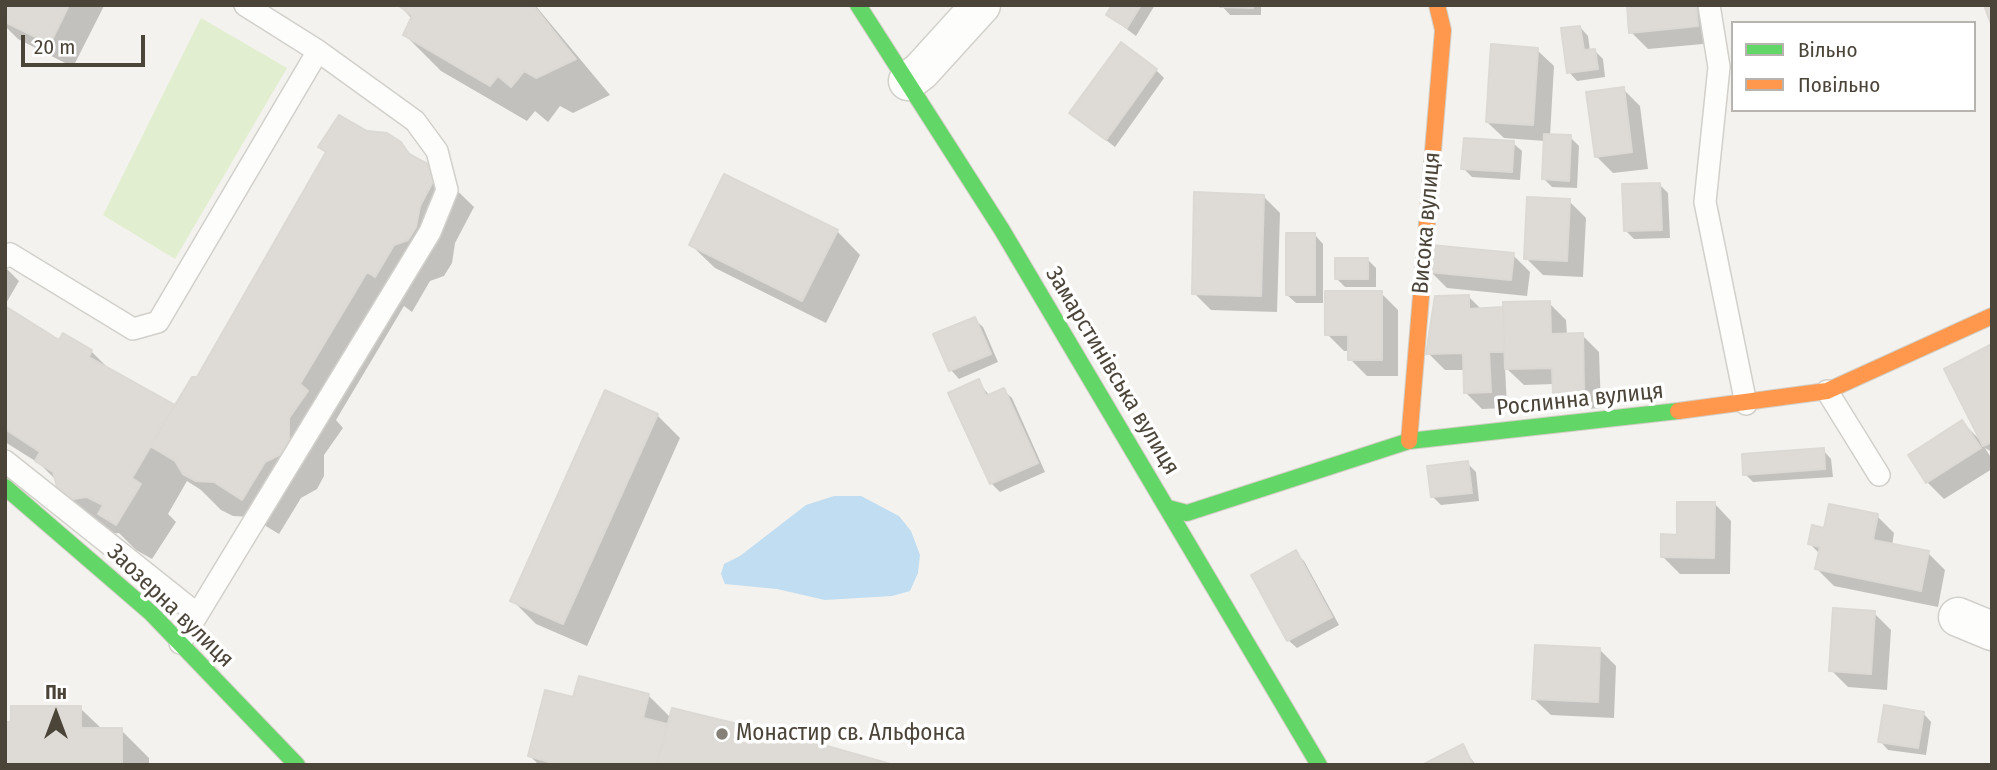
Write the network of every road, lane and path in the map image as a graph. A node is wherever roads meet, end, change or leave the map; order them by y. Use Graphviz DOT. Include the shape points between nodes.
graph roads {
  1 [pos="245,5"];
  2 [pos="858,5"];
  3 [pos="981,5"];
  4 [pos="1437,5"];
  5 [pos="1709,5"];
  6 [pos="318,51"];
  7 [pos="908,80"];
  8 [pos="5,257"];
  9 [pos="1992,316"];
  10 [pos="1827,391"];
  11 [pos="1746,404"];
  12 [pos="1409,441"];
  13 [pos="5,461"];
  14 [pos="1879,475"];
  15 [pos="5,487"];
  16 [pos="1168,508"];
  17 [pos="198,614"];
  18 [pos="180,643"];
  19 [pos="298,765"];
  20 [pos="1319,765"];
  1 -- 6 [label="lane"];
  2 -- 7 [label="street, Замарстинівська вулиця"];
  3 -- 7 [label="street"];
  4 -- 12 [label="street, Висока вулиця" via="1443,30"];
  5 -- 11 [label="lane" via="1719,67 1705,202"];
  6 -- 8 [label="lane" via="158,323 133,329 10,254"];
  6 -- 17 [label="lane" via="415,121 438,151 447,190 430,232"];
  7 -- 16 [label="street, Замарстинівська вулиця"];
  9 -- 10 [label="street, Рослинна вулиця"];
  10 -- 11 [label="street, Рослинна вулиця"];
  10 -- 14 [label="lane"];
  11 -- 12 [label="street, Рослинна вулиця"];
  12 -- 16 [label="street, Рослинна вулиця" via="1187,513"];
  13 -- 17 [label="lane"];
  15 -- 18 [label="street, Заозерна вулиця"];
  16 -- 20 [label="street, Замарстинівська вулиця"];
  17 -- 18 [label="lane"];
  18 -- 19 [label="street, Заозерна вулиця"];
}
